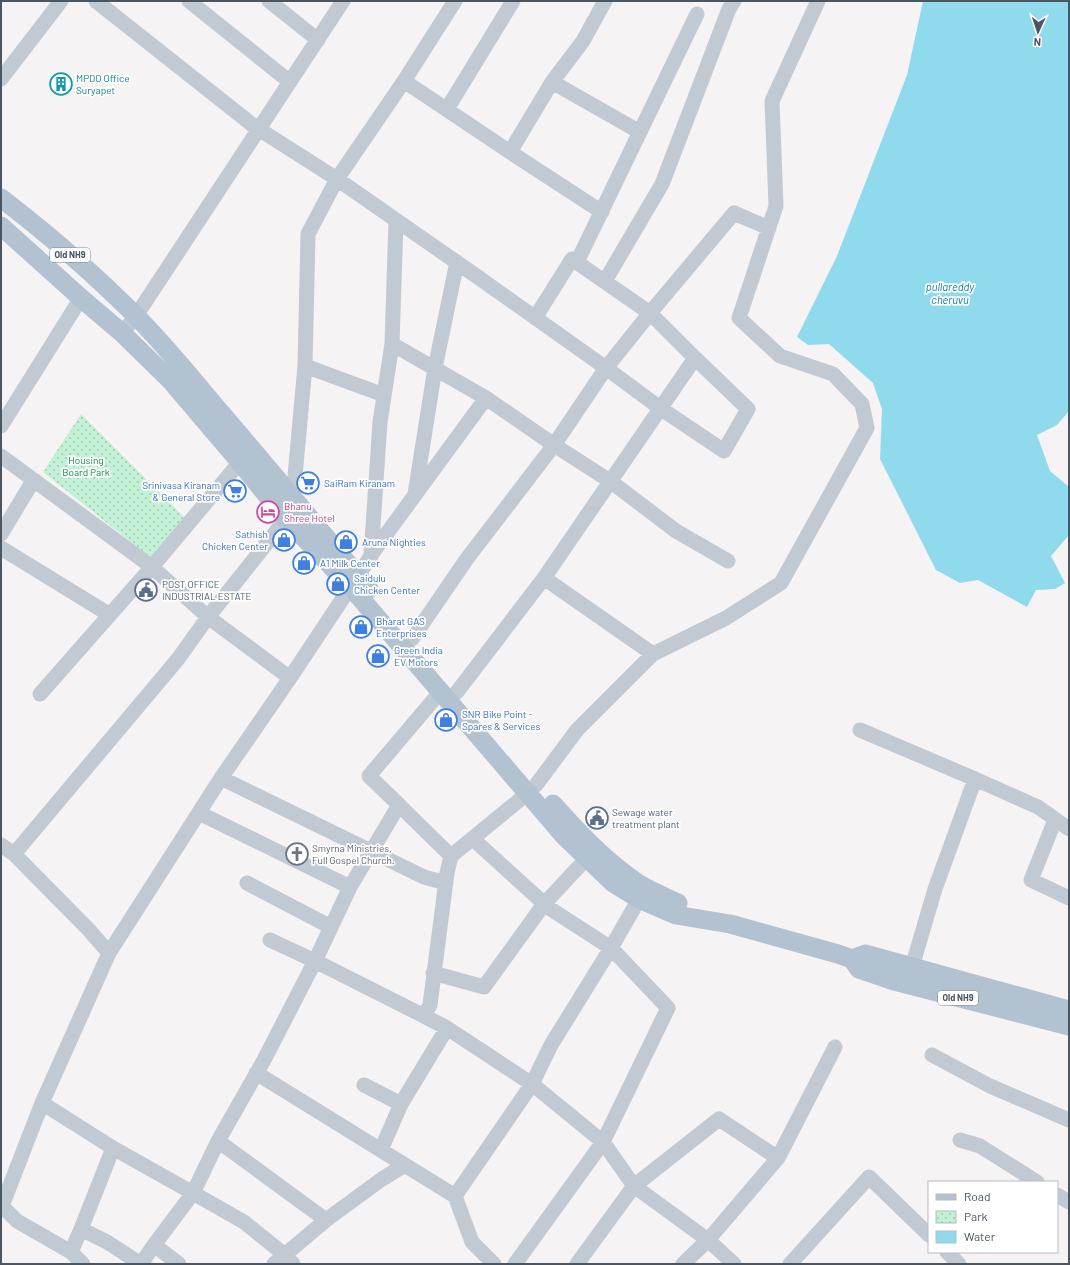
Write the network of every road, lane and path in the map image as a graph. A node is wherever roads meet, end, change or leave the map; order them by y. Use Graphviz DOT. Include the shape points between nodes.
graph roads {
  1 [pos="61,1"];
  2 [pos="96,1"];
  3 [pos="189,1"];
  4 [pos="269,1"];
  5 [pos="343,1"];
  6 [pos="455,1"];
  7 [pos="513,1"];
  8 [pos="605,1"];
  9 [pos="734,1"];
  10 [pos="818,1"];
  11 [pos="697,14"];
  12 [pos="318,40"];
  13 [pos="1,79"];
  14 [pos="404,81"];
  15 [pos="290,82"];
  16 [pos="552,82"];
  17 [pos="447,109"];
  18 [pos="258,129"];
  19 [pos="640,132"];
  20 [pos="510,152"];
  21 [pos="336,179"];
  22 [pos="1,198"];
  23 [pos="602,212"];
  24 [pos="396,220"];
  25 [pos="1,226"];
  26 [pos="769,228"];
  27 [pos="457,262"];
  28 [pos="577,262"];
  29 [pos="605,281"];
  30 [pos="81,298"];
  31 [pos="650,312"];
  32 [pos="136,316"];
  33 [pos="535,318"];
  34 [pos="122,333"];
  35 [pos="392,344"];
  36 [pos="695,358"];
  37 [pos="305,366"];
  38 [pos="435,368"];
  39 [pos="606,368"];
  40 [pos="384,395"];
  41 [pos="486,398"];
  42 [pos="660,408"];
  43 [pos="1,426"];
  44 [pos="554,445"];
  45 [pos="1,456"];
  46 [pos="246,456"];
  47 [pos="33,481"];
  48 [pos="610,481"];
  49 [pos="415,494"];
  50 [pos="292,496"];
  51 [pos="286,519"];
  52 [pos="1,534"];
  53 [pos="1,548"];
  54 [pos="371,556"];
  55 [pos="728,561"];
  56 [pos="152,567"];
  57 [pos="544,578"];
  58 [pos="354,581"];
  59 [pos="110,615"];
  60 [pos="208,617"];
  61 [pos="412,639"];
  62 [pos="653,654"];
  63 [pos="290,678"];
  64 [pos="449,692"];
  65 [pos="40,694"];
  66 [pos="860,730"];
  67 [pos="221,778"];
  68 [pos="975,779"];
  69 [pos="532,789"];
  70 [pos="399,805"];
  71 [pos="199,813"];
  72 [pos="1055,820"];
  73 [pos="1069,829"];
  74 [pos="473,839"];
  75 [pos="1,845"];
  76 [pos="371,852"];
  77 [pos="14,854"];
  78 [pos="452,856"];
  79 [pos="586,859"];
  80 [pos="247,883"];
  81 [pos="446,883"];
  82 [pos="350,888"];
  83 [pos="1069,898"];
  84 [pos="639,899"];
  85 [pos="544,904"];
  86 [pos="733,925"];
  87 [pos="331,927"];
  88 [pos="270,940"];
  89 [pos="611,948"];
  90 [pos="109,953"];
  91 [pos="845,957"];
  92 [pos="314,961"];
  93 [pos="912,967"];
  94 [pos="433,973"];
  95 [pos="1069,1010"];
  96 [pos="424,1016"];
  97 [pos="1069,1026"];
  98 [pos="447,1028"];
  99 [pos="835,1047"];
  100 [pos="932,1055"];
  101 [pos="256,1073"];
  102 [pos="532,1084"];
  103 [pos="364,1085"];
  104 [pos="42,1103"];
  105 [pos="401,1104"];
  106 [pos="1069,1120"];
  107 [pos="960,1140"];
  108 [pos="218,1141"];
  109 [pos="603,1142"];
  110 [pos="113,1148"];
  111 [pos="380,1150"];
  112 [pos="778,1158"];
  113 [pos="405,1165"];
  114 [pos="1035,1181"];
  115 [pos="634,1186"];
  116 [pos="192,1193"];
  117 [pos="455,1196"];
  118 [pos="1058,1196"];
  119 [pos="1069,1202"];
  120 [pos="326,1220"];
  121 [pos="81,1229"];
  122 [pos="928,1234"];
  123 [pos="708,1240"];
  124 [pos="154,1245"];
  125 [pos="70,1252"];
  126 [pos="947,1253"];
  127 [pos="284,1261"];
  128 [pos="83,1264"];
  129 [pos="141,1264"];
  130 [pos="180,1264"];
  131 [pos="494,1264"];
  132 [pos="515,1264"];
  133 [pos="578,1264"];
  134 [pos="683,1264"];
  135 [pos="734,1264"];
  136 [pos="790,1264"];
  137 [pos="959,1264"];
  1 -- 13 [label="street"];
  2 -- 18 [label="street"];
  3 -- 15 [label="street"];
  4 -- 12 [label="street"];
  5 -- 12 [label="street"];
  6 -- 14 [label="street"];
  7 -- 17 [label="street"];
  8 -- 16 [label="street" via="583,41"];
  9 -- 29 [label="street" via="662,184"];
  10 -- 26 [label="street" via="772,101 776,206"];
  11 -- 19 [label="street"];
  12 -- 15 [label="street"];
  14 -- 17 [label="street"];
  14 -- 21 [label="street"];
  15 -- 18 [label="street"];
  16 -- 19 [label="street"];
  16 -- 20 [label="street"];
  17 -- 20 [label="street"];
  18 -- 21 [label="street"];
  18 -- 32 [label="street"];
  19 -- 23 [label="street"];
  20 -- 23 [label="street"];
  21 -- 24 [label="street"];
  21 -- 37 [label="street" via="308,234"];
  22 -- 32 [label="main road, Old NH9" via="44,232"];
  23 -- 28 [label="street"];
  24 -- 27 [label="street"];
  24 -- 35 [label="street"];
  25 -- 30 [label="main road, Old NH9"];
  26 -- 31 [label="street" via="734,214"];
  26 -- 62 [label="street" via="739,318 780,356 833,374 862,404 867,428 781,583 726,618"];
  27 -- 33 [label="street"];
  27 -- 38 [label="street"];
  28 -- 29 [label="street"];
  28 -- 33 [label="street" via="572,259"];
  29 -- 31 [label="street"];
  30 -- 34 [label="main road, Old NH9"];
  30 -- 43 [label="street"];
  31 -- 36 [label="street"];
  31 -- 39 [label="street"];
  32 -- 34 [label="street"];
  32 -- 46 [label="main road, Old NH9" via="186,371"];
  33 -- 39 [label="street"];
  34 -- 46 [label="main road, Old NH9"];
  35 -- 38 [label="street"];
  35 -- 40 [label="street"];
  36 -- 42 [label="street"];
  36 -- 42 [label="street" via="748,409 724,451"];
  37 -- 40 [label="street"];
  37 -- 50 [label="street"];
  38 -- 41 [label="street"];
  38 -- 49 [label="street"];
  39 -- 42 [label="street"];
  39 -- 44 [label="street"];
  40 -- 54 [label="street"];
  41 -- 44 [label="street"];
  41 -- 49 [label="street"];
  42 -- 48 [label="street"];
  44 -- 48 [label="street"];
  44 -- 61 [label="street" via="466,560"];
  45 -- 47 [label="street"];
  46 -- 50 [label="main road, Old NH9"];
  46 -- 51 [label="main road, Old NH9"];
  46 -- 56 [label="street"];
  47 -- 52 [label="street"];
  47 -- 56 [label="street"];
  48 -- 55 [label="street" via="676,531"];
  48 -- 57 [label="street"];
  49 -- 54 [label="street"];
  50 -- 58 [label="main road, Old NH9"];
  51 -- 58 [label="main road, Old NH9"];
  51 -- 60 [label="street"];
  53 -- 59 [label="street"];
  54 -- 58 [label="street"];
  56 -- 59 [label="street"];
  56 -- 60 [label="street"];
  57 -- 62 [label="street"];
  57 -- 64 [label="street"];
  58 -- 61 [label="main road, Old NH9"];
  58 -- 63 [label="street"];
  58 -- 64 [label="main road, Old NH9"];
  59 -- 65 [label="street"];
  60 -- 63 [label="street"];
  60 -- 77 [label="street" via="178,659"];
  61 -- 64 [label="main road, Old NH9"];
  62 -- 69 [label="street" via="577,730"];
  63 -- 67 [label="street"];
  64 -- 69 [label="main road, Old NH9"];
  64 -- 70 [label="street" via="369,776"];
  66 -- 68 [label="street"];
  67 -- 71 [label="street"];
  67 -- 76 [label="street"];
  68 -- 72 [label="street" via="1038,807"];
  68 -- 93 [label="street" via="935,888"];
  69 -- 74 [label="street"];
  69 -- 79 [label="main road, Old NH9" via="565,837"];
  69 -- 86 [label="main road, Old NH9" via="608,861 640,885"];
  70 -- 76 [label="street"];
  70 -- 78 [label="street"];
  71 -- 82 [label="street"];
  71 -- 90 [label="street"];
  72 -- 73 [label="street"];
  72 -- 83 [label="street" via="1031,880"];
  74 -- 78 [label="street"];
  74 -- 85 [label="street"];
  75 -- 77 [label="street"];
  76 -- 81 [label="street" via="424,878"];
  76 -- 82 [label="street"];
  77 -- 90 [label="street"];
  78 -- 81 [label="street"];
  79 -- 84 [label="main road, Old NH9" via="613,883"];
  79 -- 85 [label="street"];
  80 -- 87 [label="street"];
  81 -- 94 [label="street"];
  82 -- 87 [label="street"];
  84 -- 86 [label="main road, Old NH9" via="676,915"];
  84 -- 89 [label="street"];
  85 -- 89 [label="street"];
  85 -- 94 [label="street" via="484,987"];
  86 -- 91 [label="main road, Old NH9"];
  87 -- 92 [label="street"];
  88 -- 92 [label="street"];
  89 -- 102 [label="street" via="551,1045"];
  89 -- 109 [label="street" via="668,1008"];
  90 -- 104 [label="street"];
  91 -- 93 [label="main road" via="865,954"];
  91 -- 97 [label="main road, Old NH9" via="859,969 894,981"];
  92 -- 96 [label="street"];
  92 -- 101 [label="street"];
  93 -- 95 [label="main road"];
  94 -- 96 [label="street" via="430,1005"];
  96 -- 98 [label="street"];
  98 -- 102 [label="street"];
  98 -- 105 [label="street"];
  99 -- 112 [label="street"];
  100 -- 106 [label="street" via="990,1086"];
  101 -- 108 [label="street"];
  101 -- 111 [label="street"];
  102 -- 109 [label="street"];
  102 -- 117 [label="street"];
  103 -- 105 [label="street"];
  104 -- 110 [label="street"];
  104 -- 125 [label="street" via="2,1206 17,1221"];
  105 -- 111 [label="street"];
  107 -- 114 [label="street" via="980,1146"];
  108 -- 116 [label="street"];
  108 -- 120 [label="street"];
  109 -- 115 [label="street"];
  109 -- 132 [label="street"];
  110 -- 116 [label="street"];
  110 -- 121 [label="street"];
  111 -- 113 [label="street"];
  112 -- 115 [label="street" via="719,1119"];
  112 -- 123 [label="street"];
  113 -- 117 [label="street"];
  113 -- 120 [label="street"];
  115 -- 123 [label="street"];
  115 -- 133 [label="street"];
  116 -- 124 [label="street"];
  116 -- 127 [label="street" via="244,1222"];
  117 -- 131 [label="street" via="472,1242"];
  118 -- 119 [label="street"];
  120 -- 127 [label="street"];
  121 -- 125 [label="street"];
  121 -- 129 [label="street"];
  122 -- 136 [label="street" via="868,1178"];
  123 -- 134 [label="street"];
  123 -- 135 [label="street"];
  124 -- 129 [label="street"];
  124 -- 130 [label="street"];
  125 -- 128 [label="street"];
  126 -- 137 [label="street"];
}
